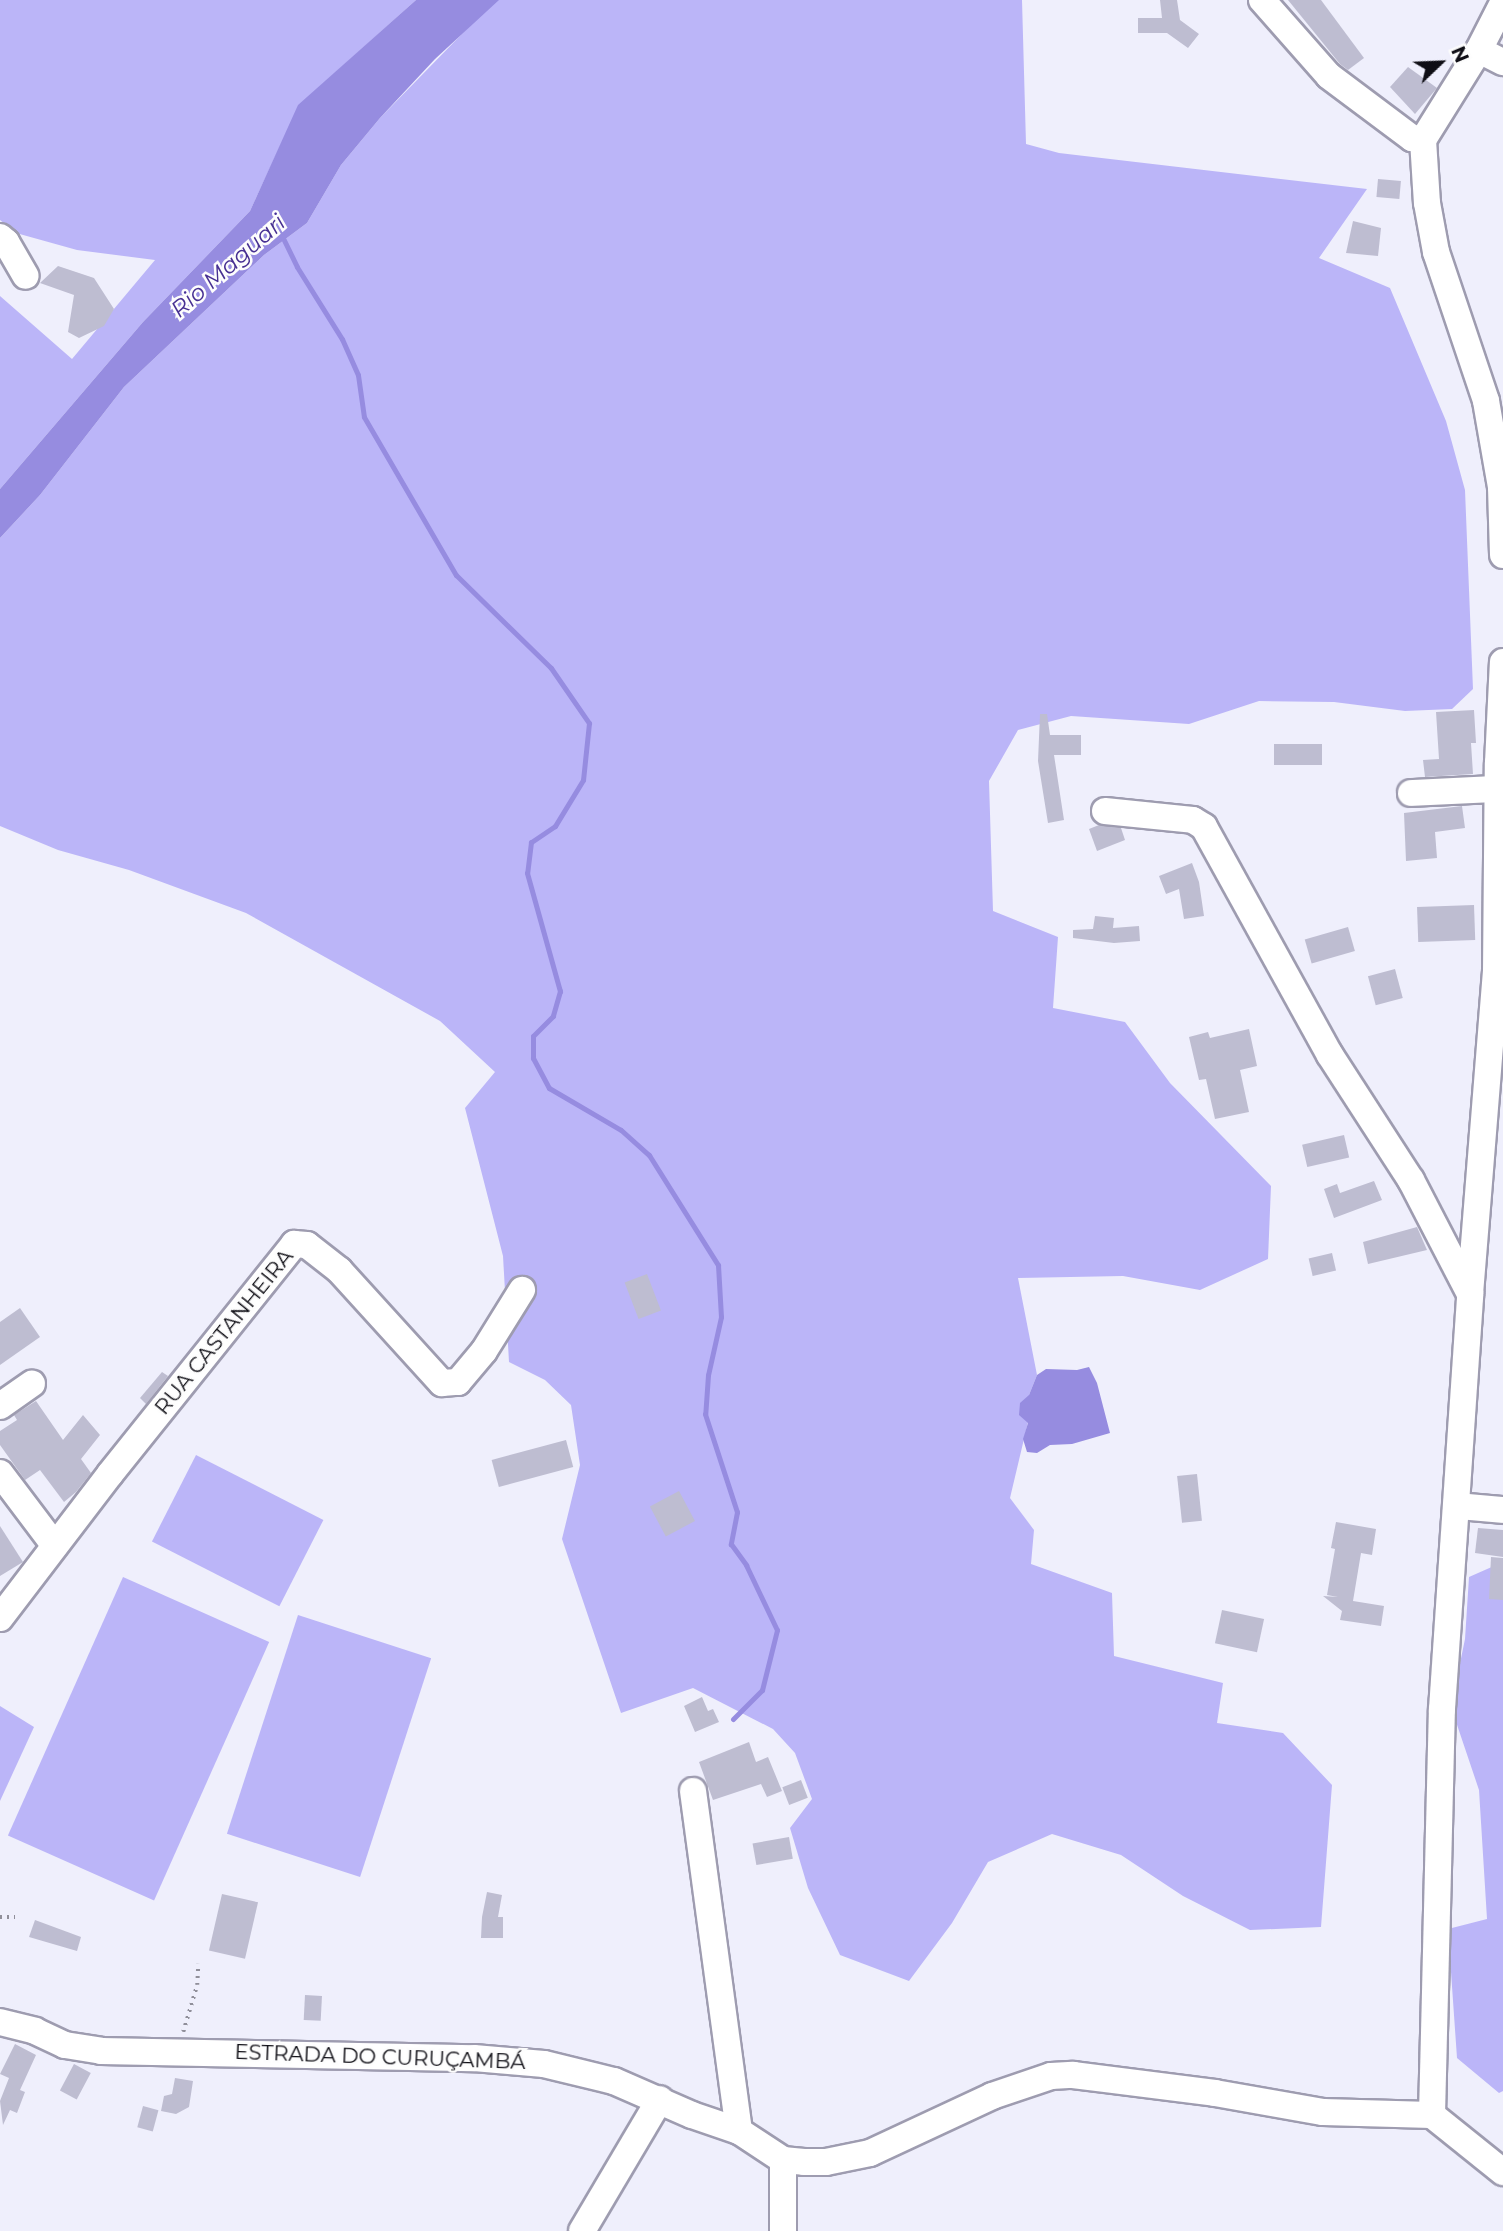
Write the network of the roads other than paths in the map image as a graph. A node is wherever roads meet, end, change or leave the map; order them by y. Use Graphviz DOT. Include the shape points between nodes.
graph roads {
  1 [pos="1262,0"];
  2 [pos="1503,3"];
  3 [pos="1479,50"];
  4 [pos="1503,62"];
  5 [pos="1423,140"];
  6 [pos="0,237"];
  7 [pos="26,276"];
  8 [pos="1503,555"];
  9 [pos="1503,662"];
  10 [pos="1497,789"];
  11 [pos="1411,793"];
  12 [pos="1105,811"];
  13 [pos="522,1290"];
  14 [pos="1470,1294"];
  15 [pos="32,1384"];
  16 [pos="0,1406"];
  17 [pos="0,1473"];
  18 [pos="1458,1506"];
  19 [pos="1503,1510"];
  20 [pos="55,1546"];
  21 [pos="0,1618"];
  22 [pos="693,1791"];
  23 [pos="0,2022"];
  24 [pos="660,2099"];
  25 [pos="1432,2115"];
  26 [pos="739,2131"];
  27 [pos="783,2160"];
  28 [pos="1503,2172"];
  29 [pos="582,2231"];
  30 [pos="783,2231"];
  1 -- 5 [label="street" via="1329,76 1412,138"];
  2 -- 3 [label="street"];
  3 -- 4 [label="street"];
  3 -- 5 [label="street"];
  5 -- 8 [label="street" via="1436,251 1486,401 1501,487"];
  6 -- 7 [label="street"];
  9 -- 10 [label="street"];
  10 -- 11 [label="street"];
  10 -- 14 [label="street" via="1496,972"];
  12 -- 14 [label="street" via="1194,820 1204,827 1330,1055 1410,1180"];
  13 -- 20 [label="street, RUA CASTANHEIRA" via="484,1352 457,1381 442,1383 340,1270 307,1245 294,1244"];
  14 -- 18 [label="street"];
  15 -- 16 [label="street"];
  17 -- 20 [label="street"];
  18 -- 19 [label="street"];
  18 -- 25 [label="street" via="1442,1709"];
  20 -- 21 [label="street, RUA CASTANHEIRA"];
  22 -- 26 [label="street"];
  23 -- 24 [label="street, ESTRADA DO CURUÇAMBÁ" via="65,2045 101,2051 533,2063 614,2081"];
  24 -- 26 [label="street, ESTRADA DO CURUÇAMBÁ"];
  24 -- 29 [label="street"];
  25 -- 27 [label="street" via="1323,2112 1096,2077 1051,2076 992,2096 870,2153 826,2162"];
  25 -- 28 [label="street"];
  26 -- 27 [label="street, ESTRADA DO CURUÇAMBÁ"];
  27 -- 30 [label="street"];
}
